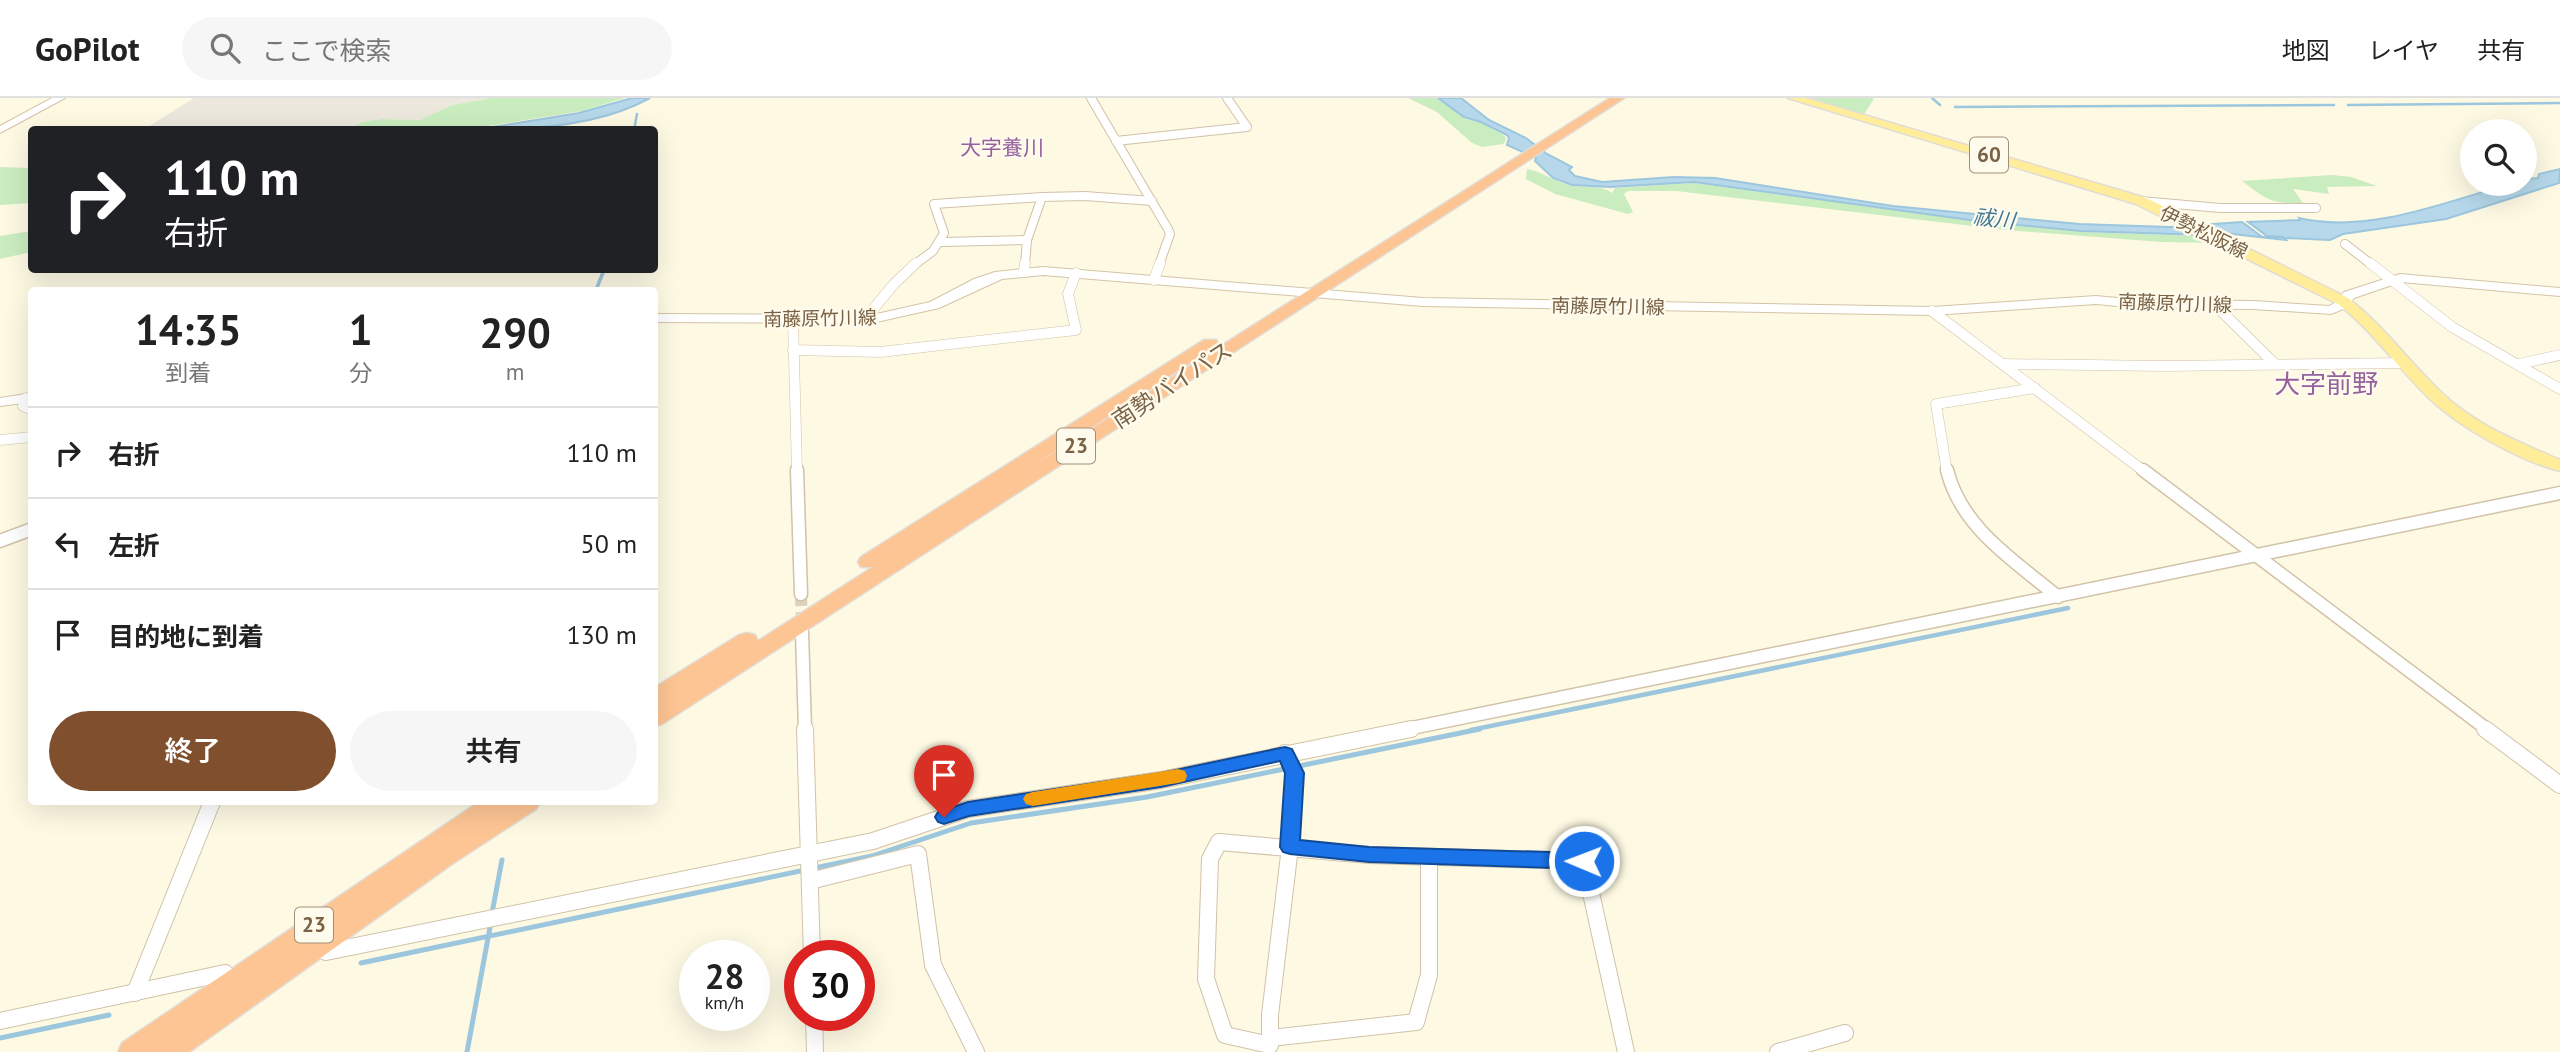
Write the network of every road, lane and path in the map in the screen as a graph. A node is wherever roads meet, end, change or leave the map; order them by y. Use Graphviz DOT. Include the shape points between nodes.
graph roads {
  1 [pos="60,98"];
  2 [pos="1091,98"];
  3 [pos="1227,98"];
  4 [pos="1599,98"];
  5 [pos="1618,98"];
  6 [pos="1794,98"];
  7 [pos="1571,121"];
  8 [pos="0,130"];
  9 [pos="1116,141"];
  10 [pos="1492,172"];
  11 [pos="1042,197"];
  12 [pos="1152,201"];
  13 [pos="2141,201"];
  14 [pos="2316,208"];
  15 [pos="1027,240"];
  16 [pos="942,242"];
  17 [pos="2345,244"];
  18 [pos="1024,271"];
  19 [pos="1076,273"];
  20 [pos="2392,278"];
  21 [pos="1154,280"];
  22 [pos="2560,292"];
  23 [pos="1290,293"];
  24 [pos="1314,294"];
  25 [pos="2343,301"];
  26 [pos="2214,304"];
  27 [pos="1932,311"];
  28 [pos="658,318"];
  29 [pos="793,320"];
  30 [pos="864,320"];
  31 [pos="793,350"];
  32 [pos="2560,355"];
  33 [pos="2274,363"];
  34 [pos="2404,363"];
  35 [pos="2003,364"];
  36 [pos="2519,364"];
  37 [pos="2035,388"];
  38 [pos="2560,389"];
  39 [pos="0,402"];
  40 [pos="28,402"];
  41 [pos="28,437"];
  42 [pos="0,440"];
  43 [pos="2560,466"];
  44 [pos="2560,493"];
  45 [pos="28,530"];
  46 [pos="0,541"];
  47 [pos="2257,556"];
  48 [pos="802,594"];
  49 [pos="2058,597"];
  50 [pos="802,632"];
  51 [pos="658,696"];
  52 [pos="658,715"];
  53 [pos="1289,762"];
  54 [pos="2560,785"];
  55 [pos="211,805"];
  56 [pos="492,805"];
  57 [pos="522,805"];
  58 [pos="1290,847"];
  59 [pos="1429,857"];
  60 [pos="809,868"];
  61 [pos="811,940"];
  62 [pos="326,952"];
  63 [pos="225,973"];
  64 [pos="135,993"];
  65 [pos="0,1021"];
  66 [pos="814,1031"];
  67 [pos="1845,1033"];
  68 [pos="1270,1045"];
  69 [pos="133,1052"];
  70 [pos="165,1052"];
  71 [pos="815,1052"];
  72 [pos="976,1052"];
  73 [pos="1626,1052"];
  74 [pos="1778,1052"];
  1 -- 8 [label="main road"];
  2 -- 9 [label="street"];
  3 -- 9 [label="street" via="1247,127"];
  4 -- 7 [label="highway, 南勢バイパス / 23"];
  5 -- 7 [label="highway, 南勢バイパス / 23"];
  6 -- 13 [label="main road, 伊勢松阪線 / 60"];
  7 -- 10 [label="highway, 南勢バイパス / 23"];
  9 -- 12 [label="street"];
  10 -- 23 [label="highway, 南勢バイパス / 23"];
  10 -- 24 [label="highway, 南勢バイパス / 23"];
  11 -- 12 [label="street"];
  11 -- 15 [label="street"];
  11 -- 16 [label="street" via="934,204 944,233"];
  12 -- 21 [label="street" via="1170,234"];
  13 -- 14 [label="street" via="2183,208 2292,213"];
  13 -- 25 [label="main road, 伊勢松阪線 / 60"];
  15 -- 16 [label="street"];
  15 -- 18 [label="street"];
  16 -- 30 [label="street" via="903,275"];
  17 -- 20 [label="street"];
  18 -- 19 [label="main road, 南藤原竹川線"];
  18 -- 30 [label="main road, 南藤原竹川線" via="979,282 912,312"];
  19 -- 21 [label="main road, 南藤原竹川線"];
  19 -- 31 [label="street" via="1068,293 1076,330 880,352"];
  20 -- 22 [label="main road, 南藤原竹川線"];
  20 -- 25 [label="main road, 南藤原竹川線"];
  20 -- 36 [label="street" via="2452,327"];
  21 -- 23 [label="main road, 南藤原竹川線"];
  23 -- 24 [label="main road, 南藤原竹川線"];
  23 -- 51 [label="highway, 南勢バイパス / 23"];
  24 -- 27 [label="main road, 南藤原竹川線" via="1434,302"];
  24 -- 52 [label="highway, 南勢バイパス / 23"];
  25 -- 26 [label="main road, 南藤原竹川線" via="2331,310"];
  25 -- 34 [label="main road, 伊勢松阪線 / 60"];
  26 -- 27 [label="main road, 南藤原竹川線" via="2076,300"];
  26 -- 33 [label="street"];
  27 -- 35 [label="street"];
  28 -- 29 [label="main road, 南藤原竹川線"];
  29 -- 30 [label="main road, 南藤原竹川線"];
  29 -- 31 [label="street"];
  31 -- 48 [label="street"];
  32 -- 36 [label="street"];
  33 -- 34 [label="street"];
  33 -- 35 [label="street"];
  34 -- 43 [label="main road, 伊勢松阪線 / 60" via="2465,419"];
  35 -- 37 [label="street"];
  36 -- 38 [label="street"];
  37 -- 47 [label="street"];
  37 -- 49 [label="street" via="1936,404 1958,502 1988,538"];
  39 -- 40 [label="main road"];
  41 -- 42 [label="street"];
  44 -- 47 [label="street"];
  45 -- 46 [label="street"];
  47 -- 49 [label="street"];
  47 -- 54 [label="street"];
  49 -- 53 [label="street"];
  50 -- 60 [label="street"];
  53 -- 58 [label="street"];
  53 -- 60 [label="street" via="968,809"];
  55 -- 64 [label="street"];
  56 -- 69 [label="highway, 23"];
  57 -- 70 [label="highway, 23"];
  58 -- 59 [label="street"];
  58 -- 68 [label="street"];
  58 -- 68 [label="street" via="1219,842 1210,859 1206,979 1225,1035"];
  59 -- 68 [label="street" via="1429,975 1416,1022"];
  59 -- 73 [label="street" via="1584,861"];
  60 -- 61 [label="street"];
  60 -- 62 [label="street" via="500,917"];
  60 -- 72 [label="street" via="918,854 933,965"];
  63 -- 64 [label="street"];
  64 -- 65 [label="street"];
  66 -- 71 [label="street"];
  67 -- 74 [label="street"];
}
